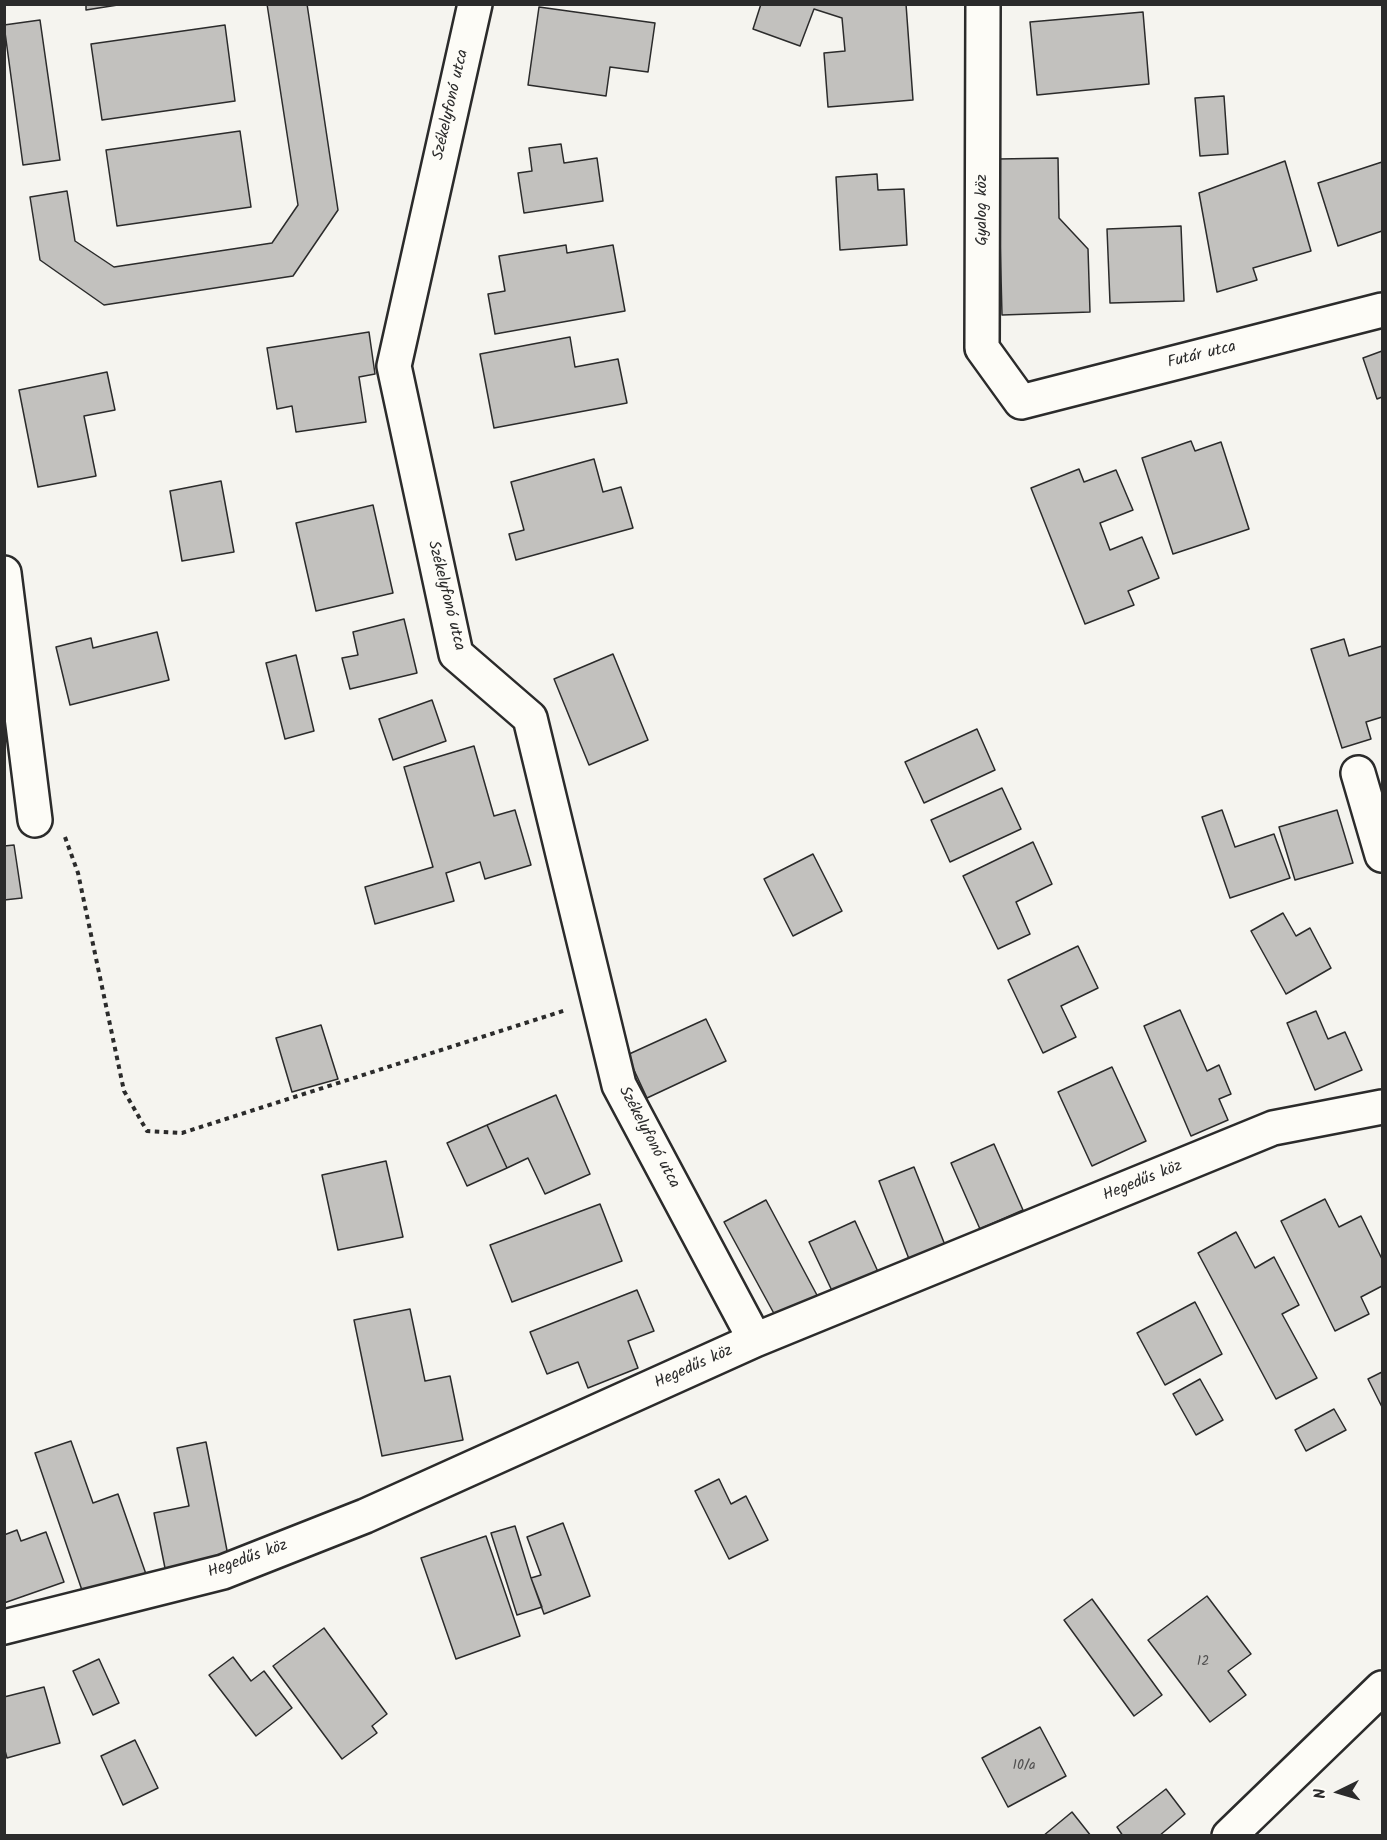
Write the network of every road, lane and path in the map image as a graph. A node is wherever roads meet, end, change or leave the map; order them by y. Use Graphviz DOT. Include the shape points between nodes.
graph roads {
  1 [pos="475,4"];
  2 [pos="983,4"];
  3 [pos="1383,309"];
  4 [pos="1021,402"];
  5 [pos="4,573"];
  6 [pos="1358,773"];
  7 [pos="35,820"];
  8 [pos="1383,855"];
  9 [pos="598,1000"];
  10 [pos="1383,1107"];
  11 [pos="755,1340"];
  12 [pos="4,1627"];
  13 [pos="1383,1688"];
  14 [pos="1229,1836"];
  1 -- 9 [label="street, Székelyfonó utca" via="394,366 456,654 530,718"];
  2 -- 4 [label="street, Gyalog köz" via="982,348"];
  3 -- 4 [label="street, Futár utca"];
  5 -- 7 [label="street"];
  6 -- 8 [label="street"];
  7 -- 9 [label="path" via="62,830 78,873 124,1091 147,1131 182,1132"];
  9 -- 11 [label="street, Székelyfonó utca" via="619,1085"];
  10 -- 11 [label="street, Hegedűs köz" via="1273,1128"];
  11 -- 12 [label="street, Hegedűs köz" via="365,1516 223,1572"];
  13 -- 14 [label="street"];
}
